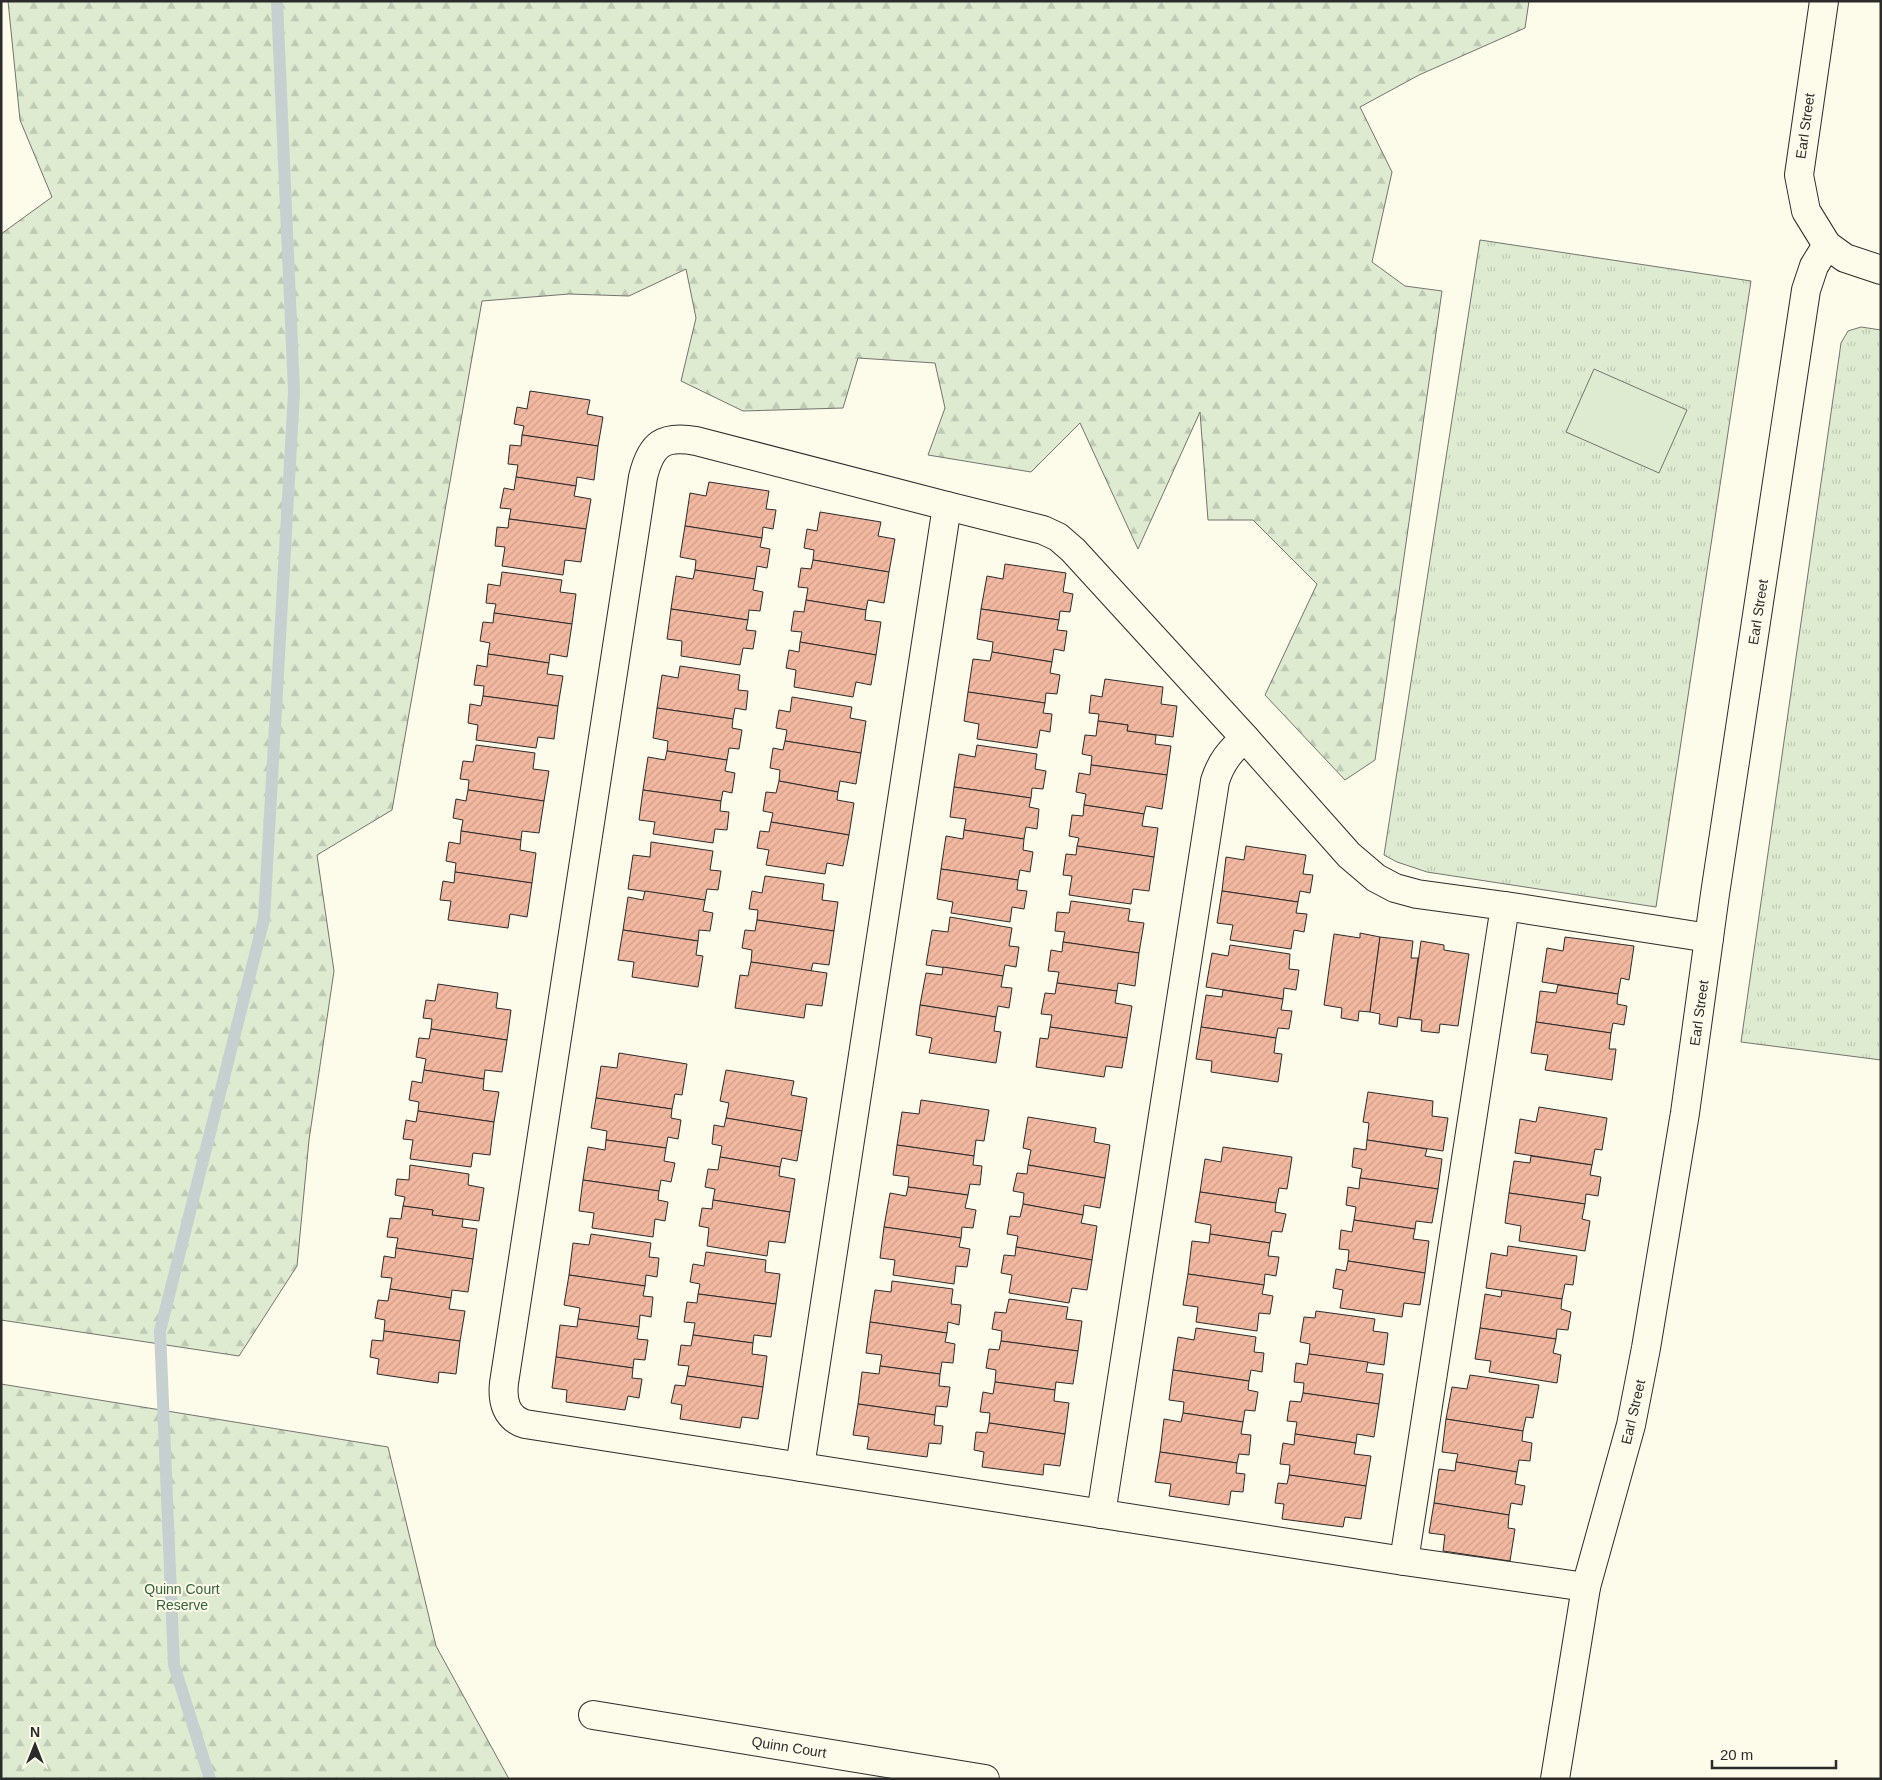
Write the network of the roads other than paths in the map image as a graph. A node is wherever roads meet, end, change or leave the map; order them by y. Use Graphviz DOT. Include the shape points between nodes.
graph roads {
  1 [pos="1824,1"];
  2 [pos="1827,245"];
  3 [pos="1881,270"];
  4 [pos="947,506"];
  5 [pos="1245,738"];
  6 [pos="1505,906"];
  7 [pos="1709,938"];
  8 [pos="800,1467"];
  9 [pos="1101,1514"];
  10 [pos="1404,1561"];
  11 [pos="1586,1587"];
  12 [pos="593,1714"];
  13 [pos="985,1779"];
  14 [pos="1555,1779"];
  1 -- 2 [label="street, Earl Street" via="1799,175 1806,211"];
  2 -- 3 [label="street, Earl Street" via="1845,258"];
  2 -- 7 [label="street, Earl Street" via="1814,266 1806,290"];
  4 -- 5 [label="street" via="1035,527 1058,537"];
  4 -- 8 [label="street"];
  4 -- 8 [label="street" via="686,439 669,439 651,453 640,496 510,1343 504,1398 508,1413 519,1422"];
  5 -- 6 [label="street" via="1349,855 1376,878 1417,894"];
  5 -- 9 [label="street" via="1224,759 1215,782"];
  6 -- 7 [label="street"];
  6 -- 10 [label="street"];
  7 -- 11 [label="street, Earl Street" via="1685,1113 1646,1348 1631,1425"];
  8 -- 9 [label="street"];
  9 -- 10 [label="street"];
  10 -- 11 [label="street"];
  11 -- 14 [label="street, Earl Street"];
  12 -- 13 [label="street, Quinn Court"];
}
